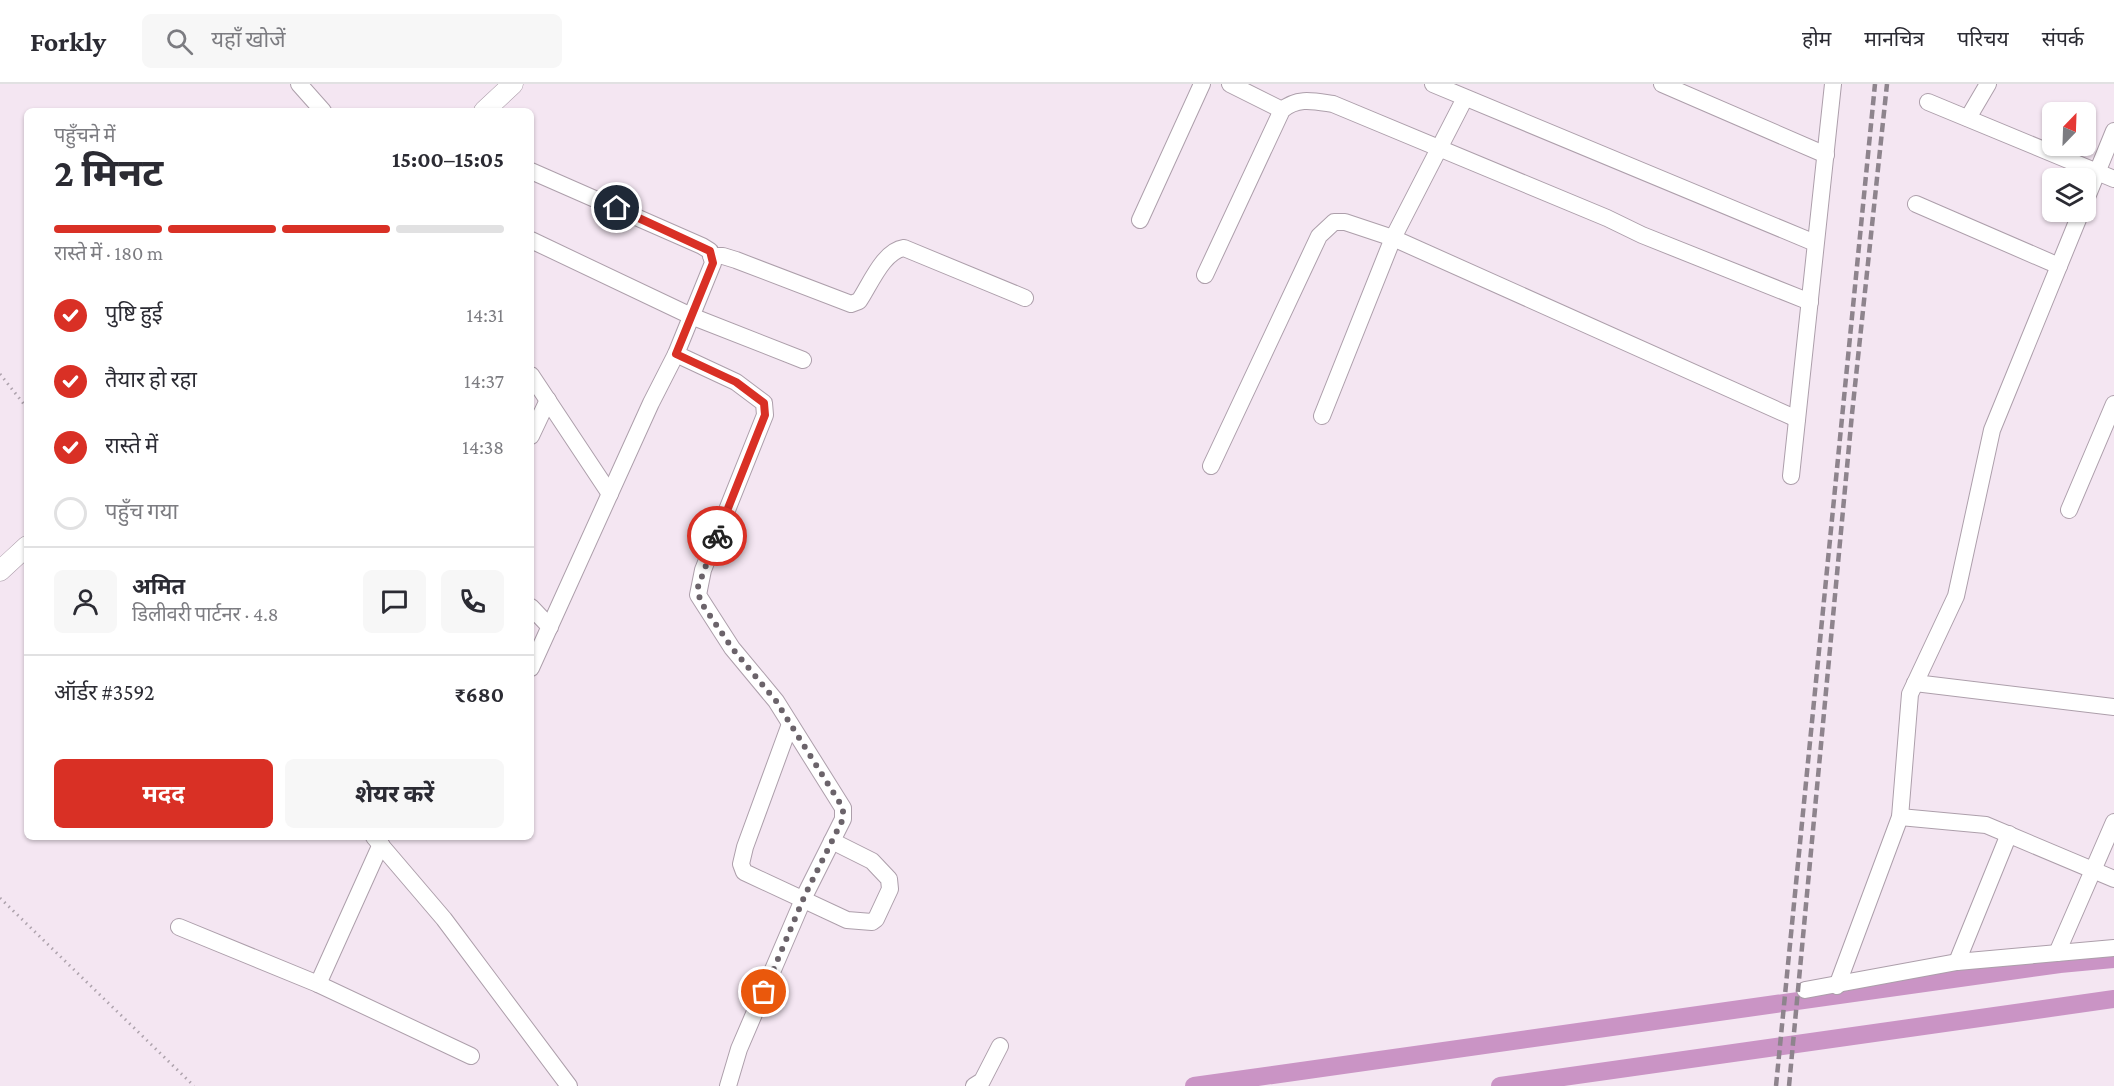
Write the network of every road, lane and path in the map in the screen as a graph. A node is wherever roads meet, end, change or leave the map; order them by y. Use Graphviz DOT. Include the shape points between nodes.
graph roads {
  1 [pos="299,84"];
  2 [pos="513,84"];
  3 [pos="1202,84"];
  4 [pos="1230,84"];
  5 [pos="1433,84"];
  6 [pos="1662,84"];
  7 [pos="1833,84"];
  8 [pos="1988,84"];
  9 [pos="1465,98"];
  10 [pos="1928,102"];
  11 [pos="320,108"];
  12 [pos="487,108"];
  13 [pos="1282,110"];
  14 [pos="1968,118"];
  15 [pos="2114,131"];
  16 [pos="1439,150"];
  17 [pos="1826,155"];
  18 [pos="2098,171"];
  19 [pos="534,172"];
  20 [pos="2096,176"];
  21 [pos="2114,179"];
  22 [pos="1916,204"];
  23 [pos="1140,220"];
  24 [pos="2077,222"];
  25 [pos="1393,238"];
  26 [pos="534,241"];
  27 [pos="1815,243"];
  28 [pos="711,256"];
  29 [pos="2059,266"];
  30 [pos="1205,275"];
  31 [pos="1025,298"];
  32 [pos="1810,302"];
  33 [pos="691,316"];
  34 [pos="676,354"];
  35 [pos="803,360"];
  36 [pos="0,374"];
  37 [pos="534,379"];
  38 [pos="548,400"];
  39 [pos="24,404"];
  40 [pos="2114,404"];
  41 [pos="1322,416"];
  42 [pos="1797,419"];
  43 [pos="534,430"];
  44 [pos="1212,466"];
  45 [pos="1791,476"];
  46 [pos="610,494"];
  47 [pos="2068,510"];
  48 [pos="24,549"];
  49 [pos="0,571"];
  50 [pos="534,610"];
  51 [pos="550,627"];
  52 [pos="534,662"];
  53 [pos="1915,683"];
  54 [pos="2114,707"];
  55 [pos="790,724"];
  56 [pos="1900,817"];
  57 [pos="2114,822"];
  58 [pos="2008,834"];
  59 [pos="377,841"];
  60 [pos="832,841"];
  61 [pos="2094,869"];
  62 [pos="2114,879"];
  63 [pos="0,898"];
  64 [pos="802,901"];
  65 [pos="179,927"];
  66 [pos="2114,948"];
  67 [pos="2057,953"];
  68 [pos="1957,962"];
  69 [pos="318,984"];
  70 [pos="1837,986"];
  71 [pos="1805,990"];
  72 [pos="1000,1046"];
  73 [pos="471,1056"];
  74 [pos="194,1086"];
  75 [pos="569,1086"];
  76 [pos="728,1086"];
  77 [pos="974,1086"];
  1 -- 11 [label="street"];
  2 -- 12 [label="street"];
  3 -- 23 [label="street"];
  4 -- 13 [label="street"];
  5 -- 9 [label="street"];
  6 -- 17 [label="street"];
  7 -- 17 [label="street"];
  8 -- 14 [label="street"];
  9 -- 16 [label="street"];
  9 -- 27 [label="street"];
  10 -- 14 [label="street"];
  13 -- 16 [label="street" via="1292,102 1308,100 1333,104"];
  13 -- 30 [label="street"];
  14 -- 18 [label="street"];
  15 -- 18 [label="street"];
  16 -- 25 [label="street"];
  16 -- 32 [label="street"];
  17 -- 27 [label="street"];
  18 -- 20 [label="street"];
  18 -- 21 [label="street"];
  19 -- 28 [label="street" via="702,246"];
  22 -- 29 [label="street"];
  24 -- 29 [label="street"];
  25 -- 41 [label="street"];
  25 -- 42 [label="street"];
  25 -- 44 [label="street" via="1346,222 1334,222 1319,236"];
  26 -- 33 [label="street"];
  27 -- 32 [label="street"];
  28 -- 31 [label="street" via="723,255 851,304 859,302 886,259 904,248"];
  28 -- 33 [label="street" via="713,263"];
  29 -- 53 [label="street" via="1992,430 1956,596"];
  32 -- 42 [label="street"];
  33 -- 34 [label="street"];
  33 -- 35 [label="street"];
  34 -- 46 [label="street"];
  34 -- 55 [label="street" via="736,382 764,403 765,415 703,570 698,595 732,648"];
  36 -- 39 [label="path"];
  37 -- 38 [label="street"];
  38 -- 43 [label="street"];
  38 -- 46 [label="street"];
  40 -- 47 [label="street"];
  42 -- 45 [label="street"];
  46 -- 51 [label="street"];
  48 -- 49 [label="street"];
  50 -- 51 [label="street"];
  51 -- 52 [label="street"];
  53 -- 54 [label="street"];
  53 -- 56 [label="street" via="1910,694"];
  55 -- 60 [label="street" via="843,808 843,819"];
  55 -- 64 [label="street" via="741,864 754,879"];
  56 -- 58 [label="street" via="1986,825"];
  56 -- 70 [label="street"];
  57 -- 61 [label="street"];
  58 -- 61 [label="street"];
  58 -- 68 [label="street"];
  59 -- 69 [label="street"];
  59 -- 75 [label="street" via="444,919"];
  60 -- 64 [label="street"];
  60 -- 64 [label="street" via="872,861 889,879 890,889 876,919 862,923 847,920"];
  61 -- 62 [label="street"];
  61 -- 67 [label="street"];
  63 -- 74 [label="path"];
  64 -- 76 [label="street" via="739,1049"];
  65 -- 69 [label="street"];
  66 -- 67 [label="street"];
  67 -- 68 [label="street"];
  68 -- 70 [label="street"];
  69 -- 73 [label="street"];
  70 -- 71 [label="street"];
  72 -- 77 [label="street" via="982,1081"];
}
